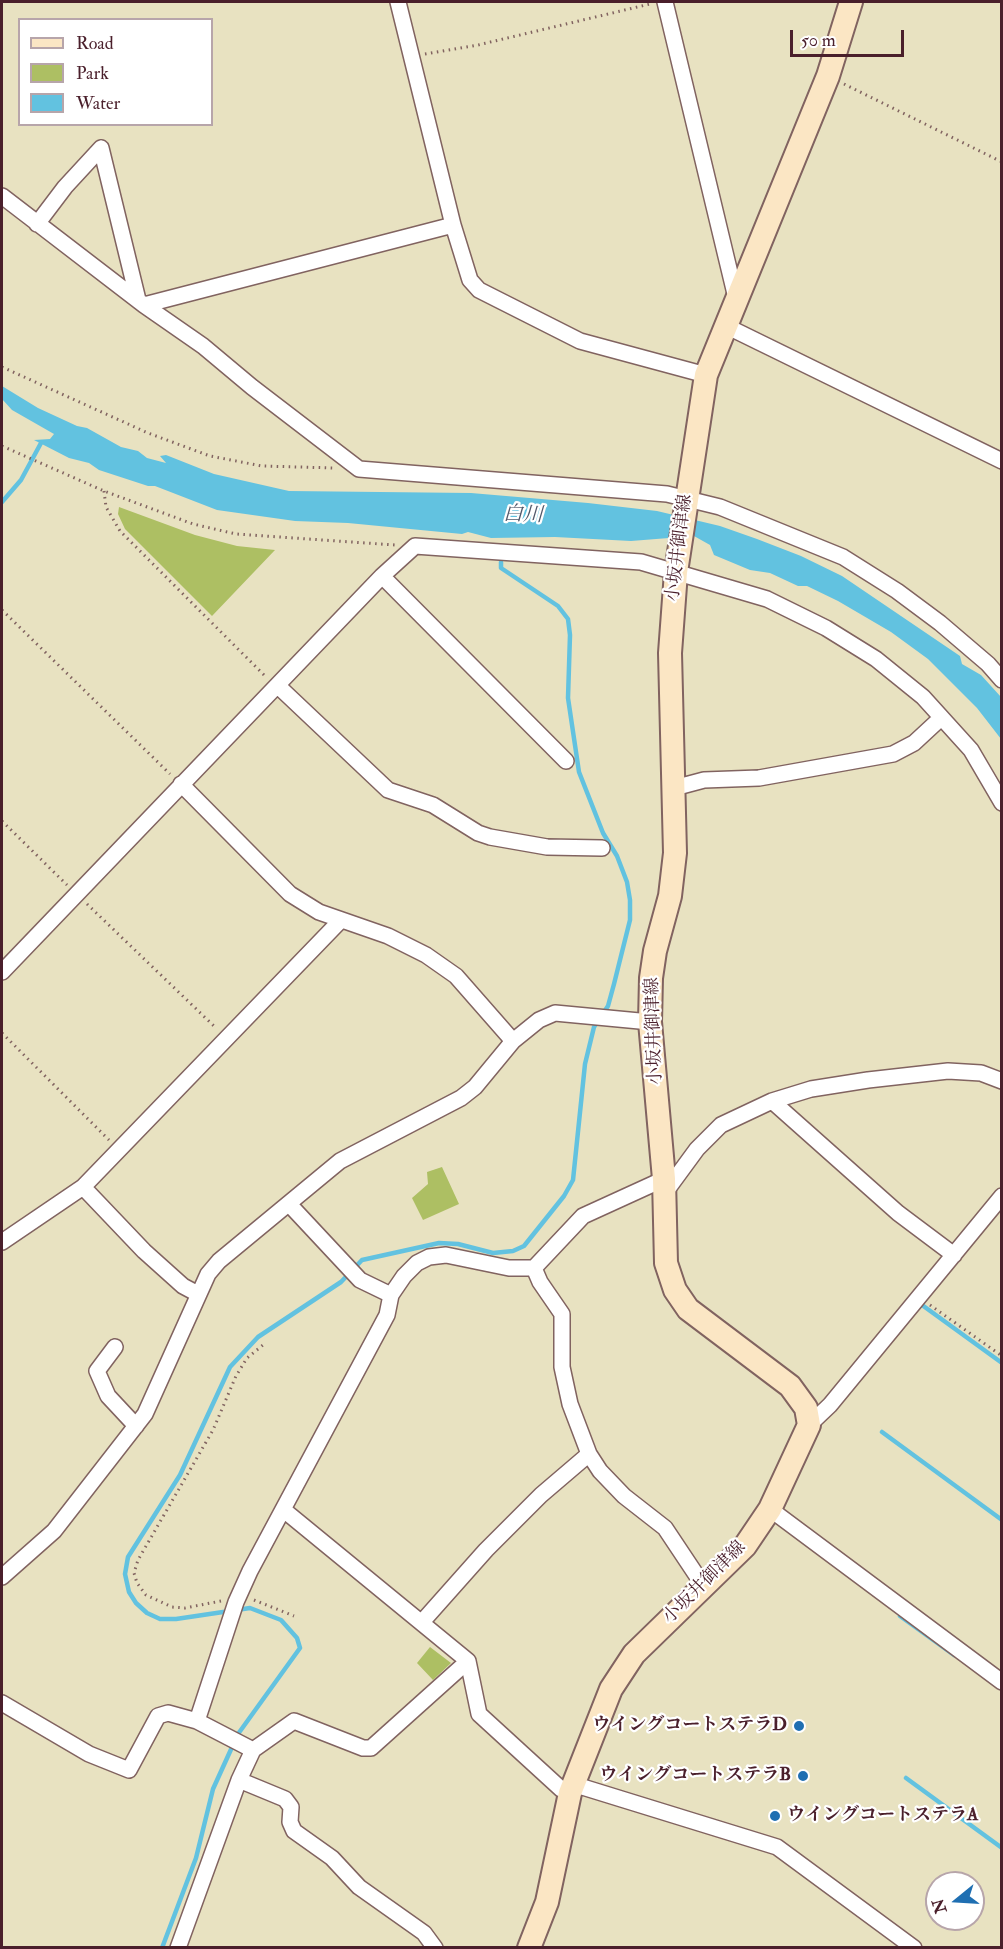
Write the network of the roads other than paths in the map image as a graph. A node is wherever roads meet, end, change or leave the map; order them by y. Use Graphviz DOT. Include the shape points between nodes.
graph roads {
  1 [pos="398,2"];
  2 [pos="665,2"];
  3 [pos="851,2"];
  4 [pos="2,196"];
  5 [pos="37,224"];
  6 [pos="453,225"];
  7 [pos="736,297"];
  8 [pos="141,303"];
  9 [pos="724,326"];
  10 [pos="706,375"];
  11 [pos="1002,461"];
  12 [pos="686,502"];
  13 [pos="678,568"];
  14 [pos="382,576"];
  15 [pos="1002,680"];
  16 [pos="278,686"];
  17 [pos="941,718"];
  18 [pos="566,761"];
  19 [pos="181,784"];
  20 [pos="674,788"];
  21 [pos="1002,803"];
  22 [pos="603,848"];
  23 [pos="341,920"];
  24 [pos="2,972"];
  25 [pos="650,1022"];
  26 [pos="513,1041"];
  27 [pos="1002,1081"];
  28 [pos="772,1101"];
  29 [pos="83,1187"];
  30 [pos="664,1187"];
  31 [pos="1002,1196"];
  32 [pos="289,1204"];
  33 [pos="2,1242"];
  34 [pos="954,1255"];
  35 [pos="534,1268"];
  36 [pos="198,1294"];
  37 [pos="391,1295"];
  38 [pos="115,1347"];
  39 [pos="808,1425"];
  40 [pos="136,1426"];
  41 [pos="589,1454"];
  42 [pos="770,1509"];
  43 [pos="285,1511"];
  44 [pos="2,1577"];
  45 [pos="703,1585"];
  46 [pos="422,1622"];
  47 [pos="468,1662"];
  48 [pos="1002,1682"];
  49 [pos="2,1702"];
  50 [pos="196,1721"];
  51 [pos="247,1748"];
  52 [pos="239,1780"];
  53 [pos="573,1789"];
  54 [pos="178,1947"];
  55 [pos="435,1947"];
  56 [pos="529,1947"];
  57 [pos="914,1947"];
  1 -- 6 [label="street"];
  2 -- 7 [label="street"];
  3 -- 7 [label="main road, 小坂井御津線" via="828,76"];
  4 -- 5 [label="street"];
  5 -- 8 [label="street"];
  5 -- 8 [label="street" via="101,147"];
  6 -- 8 [label="street"];
  6 -- 10 [label="street" via="464,269 479,290 580,341"];
  7 -- 9 [label="main road, 小坂井御津線"];
  8 -- 12 [label="street" via="203,346 359,469 563,485"];
  9 -- 10 [label="main road, 小坂井御津線"];
  9 -- 11 [label="street"];
  10 -- 12 [label="main road, 小坂井御津線"];
  12 -- 13 [label="main road, 小坂井御津線"];
  12 -- 15 [label="street" via="731,511 843,557 940,623"];
  13 -- 14 [label="street" via="415,546"];
  13 -- 17 [label="street" via="767,600 826,628 876,659 923,697"];
  13 -- 20 [label="main road, 小坂井御津線" via="670,653"];
  14 -- 16 [label="street"];
  14 -- 18 [label="street"];
  16 -- 19 [label="street"];
  16 -- 22 [label="street" via="388,790 433,805 490,837 547,847"];
  17 -- 20 [label="street" via="914,743 893,754 759,778 704,780"];
  17 -- 21 [label="street" via="971,750"];
  19 -- 23 [label="street" via="290,894"];
  19 -- 24 [label="street"];
  20 -- 25 [label="main road, 小坂井御津線" via="675,853 670,896 655,951"];
  23 -- 26 [label="street" via="388,936 456,976"];
  23 -- 29 [label="street"];
  25 -- 26 [label="street" via="555,1013 539,1020"];
  25 -- 30 [label="main road, 小坂井御津線"];
  26 -- 32 [label="street" via="461,1098 340,1161"];
  27 -- 28 [label="street" via="981,1073 948,1071 811,1089"];
  28 -- 30 [label="street" via="721,1125"];
  28 -- 34 [label="street" via="898,1213"];
  29 -- 33 [label="street"];
  29 -- 36 [label="street" via="144,1251 183,1286"];
  30 -- 35 [label="street" via="583,1216"];
  30 -- 39 [label="main road, 小坂井御津線" via="666,1263 675,1290 688,1308 790,1386 806,1408"];
  31 -- 34 [label="street"];
  32 -- 36 [label="street" via="219,1261"];
  32 -- 37 [label="street" via="360,1280"];
  34 -- 39 [label="street" via="830,1405"];
  35 -- 37 [label="street" via="509,1268 446,1255 429,1257 411,1269"];
  35 -- 41 [label="street" via="562,1314 562,1367 570,1404"];
  36 -- 40 [label="street" via="168,1366"];
  37 -- 43 [label="street" via="387,1315 330,1418"];
  38 -- 40 [label="street" via="97,1371 108,1396"];
  39 -- 42 [label="main road, 小坂井御津線"];
  40 -- 44 [label="street" via="54,1532"];
  41 -- 45 [label="street" via="600,1472 624,1496 665,1528"];
  41 -- 46 [label="street" via="486,1550"];
  42 -- 45 [label="main road, 小坂井御津線" via="745,1546"];
  42 -- 48 [label="street"];
  43 -- 46 [label="street"];
  43 -- 50 [label="street" via="237,1600"];
  45 -- 53 [label="main road, 小坂井御津線" via="634,1654 611,1689"];
  46 -- 47 [label="street"];
  47 -- 51 [label="street" via="371,1748 294,1721"];
  47 -- 53 [label="street" via="479,1714 561,1789"];
  49 -- 50 [label="street" via="89,1755 129,1770 158,1716 168,1713"];
  50 -- 51 [label="street"];
  51 -- 52 [label="street"];
  52 -- 54 [label="street"];
  52 -- 55 [label="street" via="285,1799 291,1807 294,1831 332,1858 359,1887 424,1933"];
  53 -- 56 [label="main road, 小坂井御津線" via="547,1902"];
  53 -- 57 [label="street" via="777,1847"];
}
